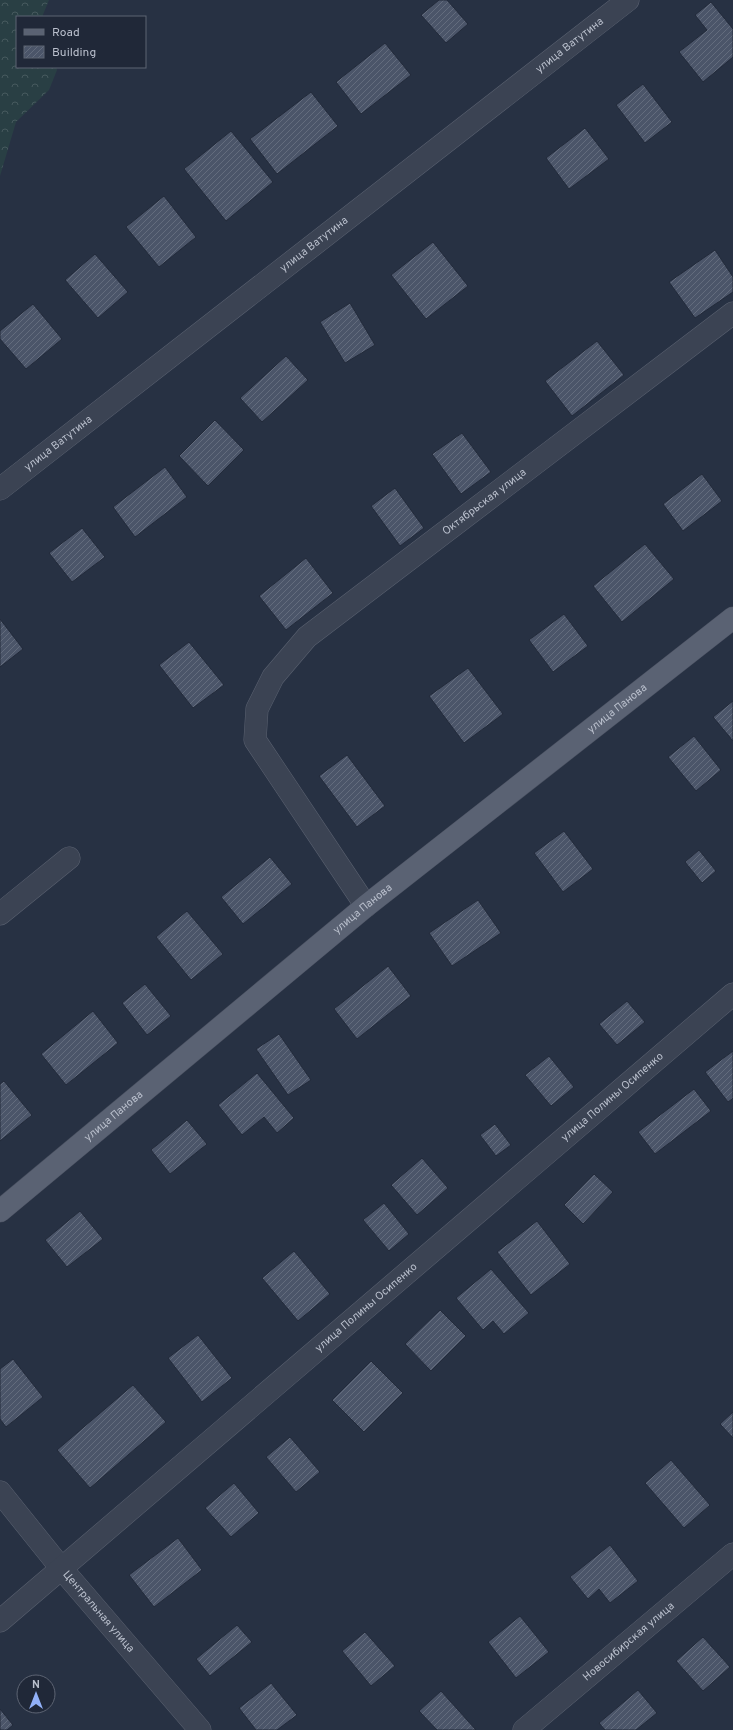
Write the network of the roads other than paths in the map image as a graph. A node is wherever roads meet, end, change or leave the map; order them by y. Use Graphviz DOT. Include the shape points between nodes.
graph roads {
  1 [pos="628,0"];
  2 [pos="733,313"];
  3 [pos="0,489"];
  4 [pos="733,618"];
  5 [pos="69,858"];
  6 [pos="366,906"];
  7 [pos="0,914"];
  8 [pos="733,994"];
  9 [pos="0,1211"];
  10 [pos="0,1492"];
  11 [pos="733,1554"];
  12 [pos="61,1568"];
  13 [pos="0,1621"];
  14 [pos="200,1730"];
  15 [pos="524,1730"];
  1 -- 3 [label="street, улица Ватутина"];
  2 -- 6 [label="street, Октябрьская улица" via="307,637 273,677 257,709 255,740"];
  4 -- 6 [label="main road, улица Панова"];
  5 -- 7 [label="street"];
  6 -- 9 [label="main road, улица Панова"];
  8 -- 12 [label="street, улица Полины Осипенко"];
  10 -- 12 [label="street, Центральная улица"];
  11 -- 15 [label="street, Новосибирская улица"];
  12 -- 13 [label="street, улица Полины Осипенко"];
  12 -- 14 [label="street, Центральная улица"];
}
